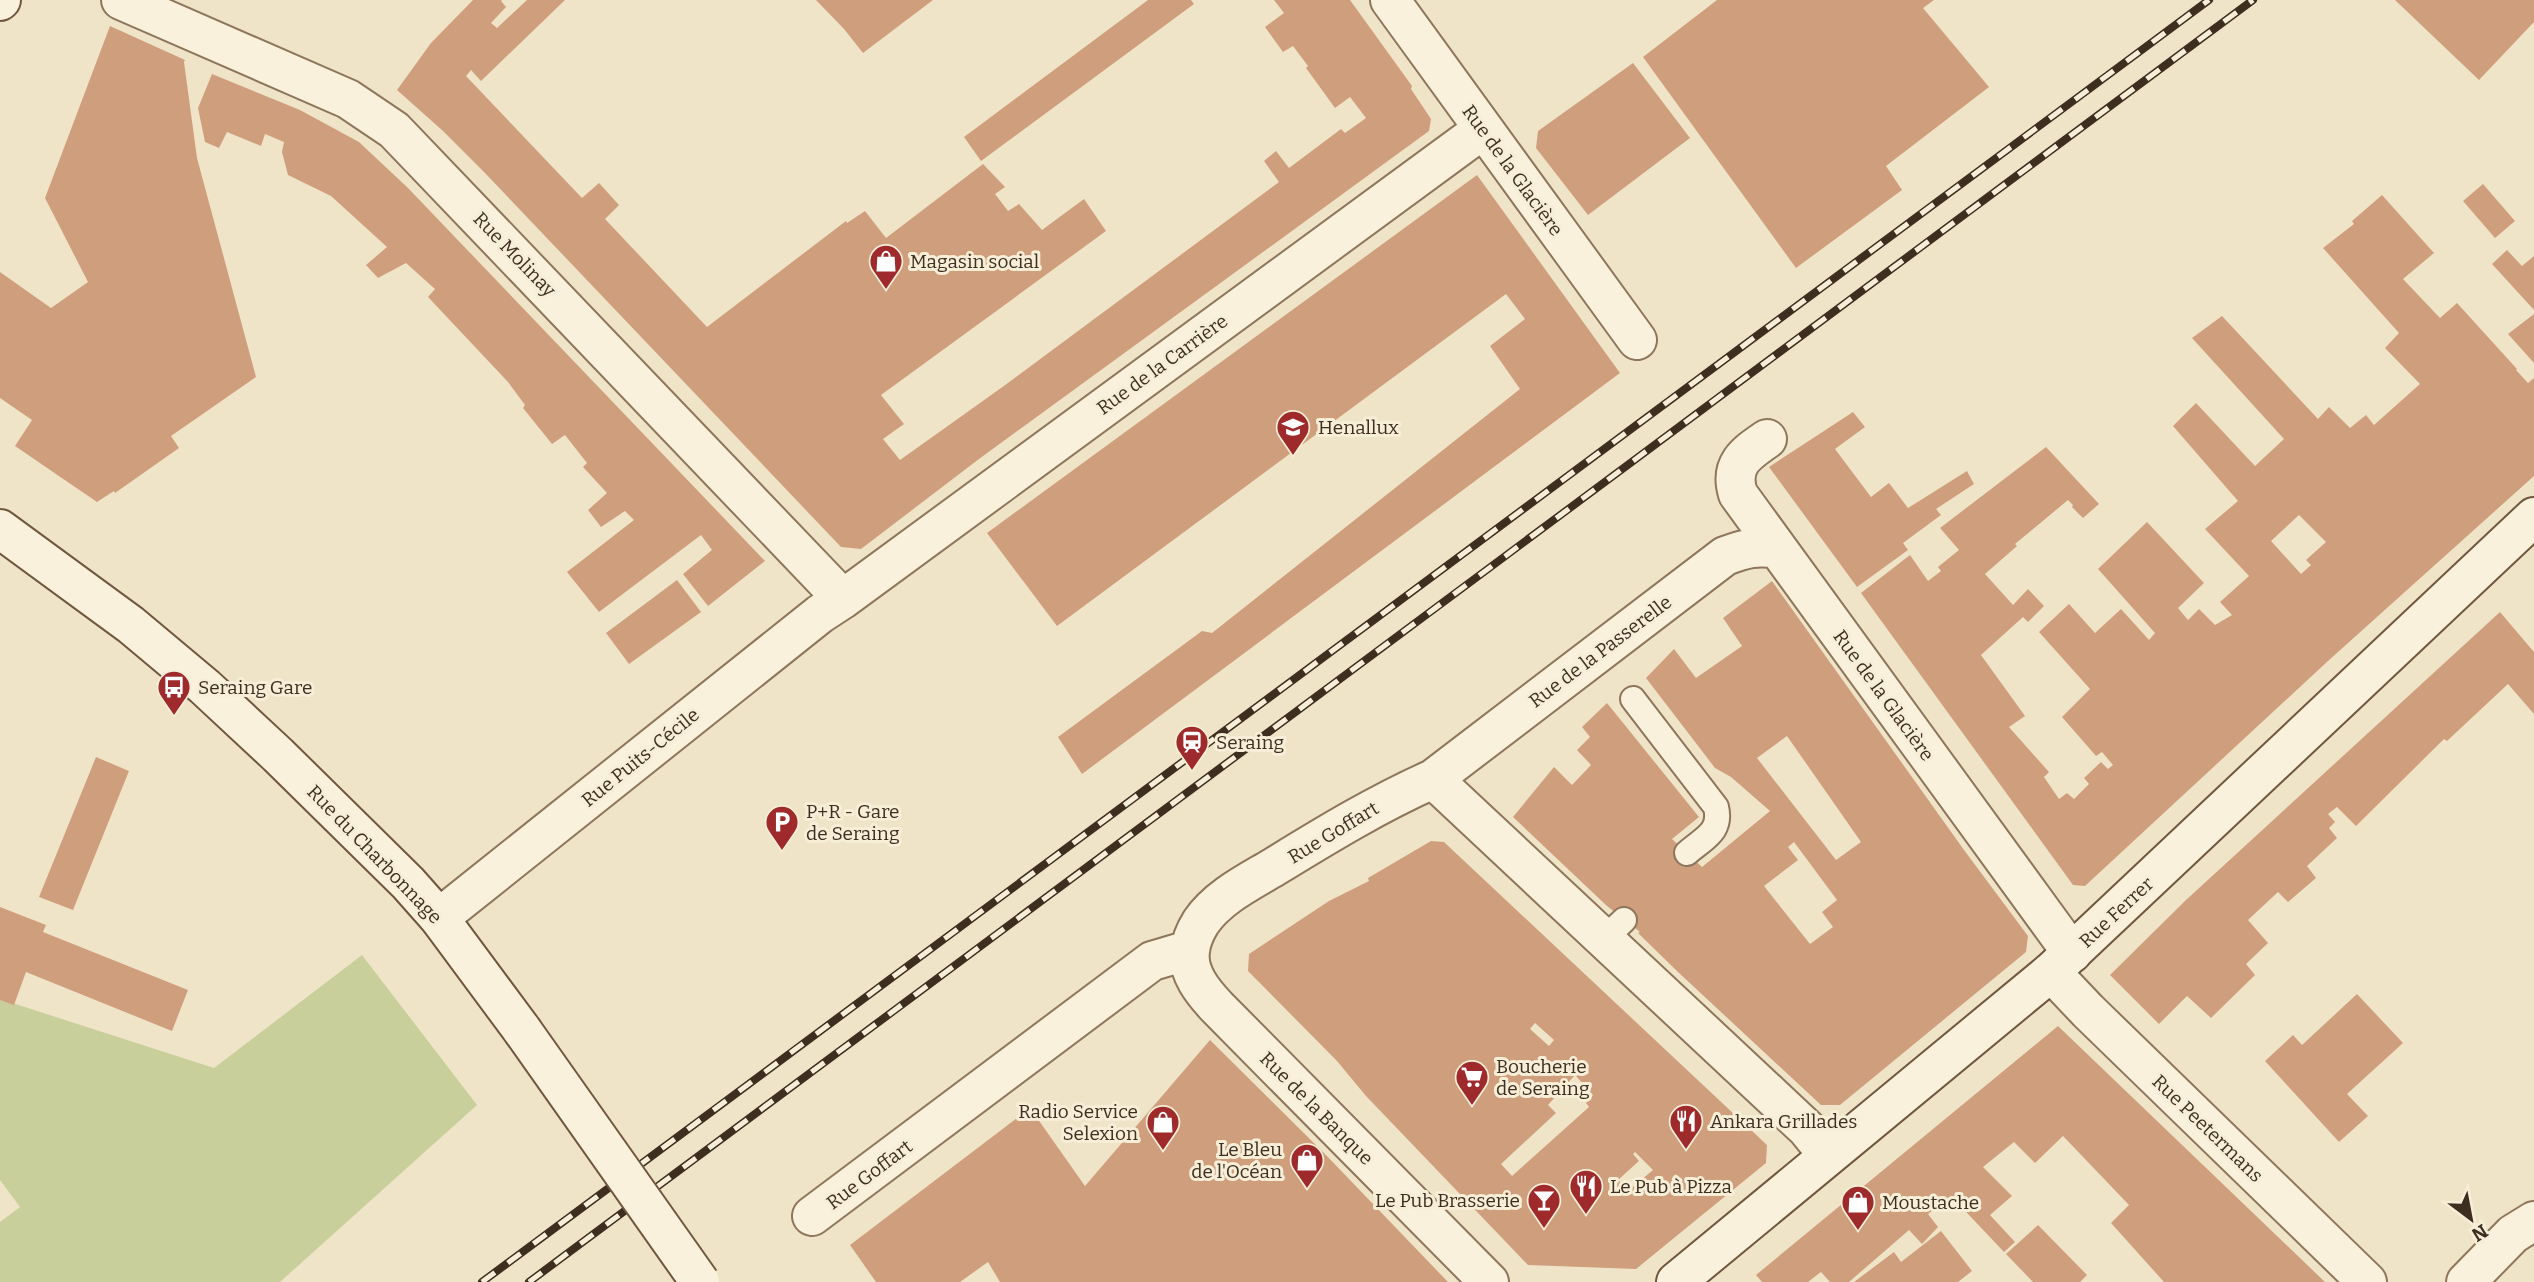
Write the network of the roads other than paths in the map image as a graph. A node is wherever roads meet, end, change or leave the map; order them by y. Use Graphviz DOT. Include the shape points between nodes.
graph roads {
  1 [pos="121,0"];
  2 [pos="1390,0"];
  3 [pos="1482,130"];
  4 [pos="1637,340"];
  5 [pos="1767,439"];
  6 [pos="2533,521"];
  7 [pos="0,530"];
  8 [pos="1777,549"];
  9 [pos="843,599"];
  10 [pos="1633,699"];
  11 [pos="1433,779"];
  12 [pos="1687,853"];
  13 [pos="439,918"];
  14 [pos="1189,954"];
  15 [pos="2062,962"];
  16 [pos="1828,1155"];
  17 [pos="813,1216"];
  18 [pos="2534,1221"];
  19 [pos="700,1282"];
  20 [pos="1489,1282"];
  21 [pos="1676,1282"];
  22 [pos="2367,1282"];
  23 [pos="2466,1282"];
  1 -- 9 [label="street, Rue Molinay" via="348,99 394,130"];
  2 -- 3 [label="street, Rue de la Glacière"];
  3 -- 4 [label="street, Rue de la Glacière"];
  3 -- 9 [label="street, Rue de la Carrière"];
  5 -- 8 [label="street, Rue de la Glacière" via="1748,453 1733,480"];
  6 -- 15 [label="street, Rue Ferrer"];
  7 -- 13 [label="street, Rue du Charbonnage" via="131,625 205,687"];
  8 -- 11 [label="street, Rue de la Passerelle" via="1746,548 1725,556"];
  8 -- 15 [label="street, Rue de la Glacière"];
  9 -- 13 [label="street, Rue Puits-Cécile"];
  10 -- 12 [label="lane" via="1716,807 1719,819 1713,831"];
  11 -- 14 [label="street, Rue Goffart" via="1386,800 1233,892 1202,920"];
  11 -- 16 [label="street" via="1614,930"];
  13 -- 19 [label="street, Rue du Charbonnage, bridge"];
  14 -- 17 [label="street, Rue Goffart" via="1152,961"];
  14 -- 20 [label="street, Rue de la Banque" via="1204,993"];
  15 -- 16 [label="street, Rue Ferrer"];
  15 -- 22 [label="street, Rue Peetermans" via="2088,1011"];
  16 -- 21 [label="street, Rue Ferrer"];
  18 -- 23 [label="street" via="2513,1234"];
}
